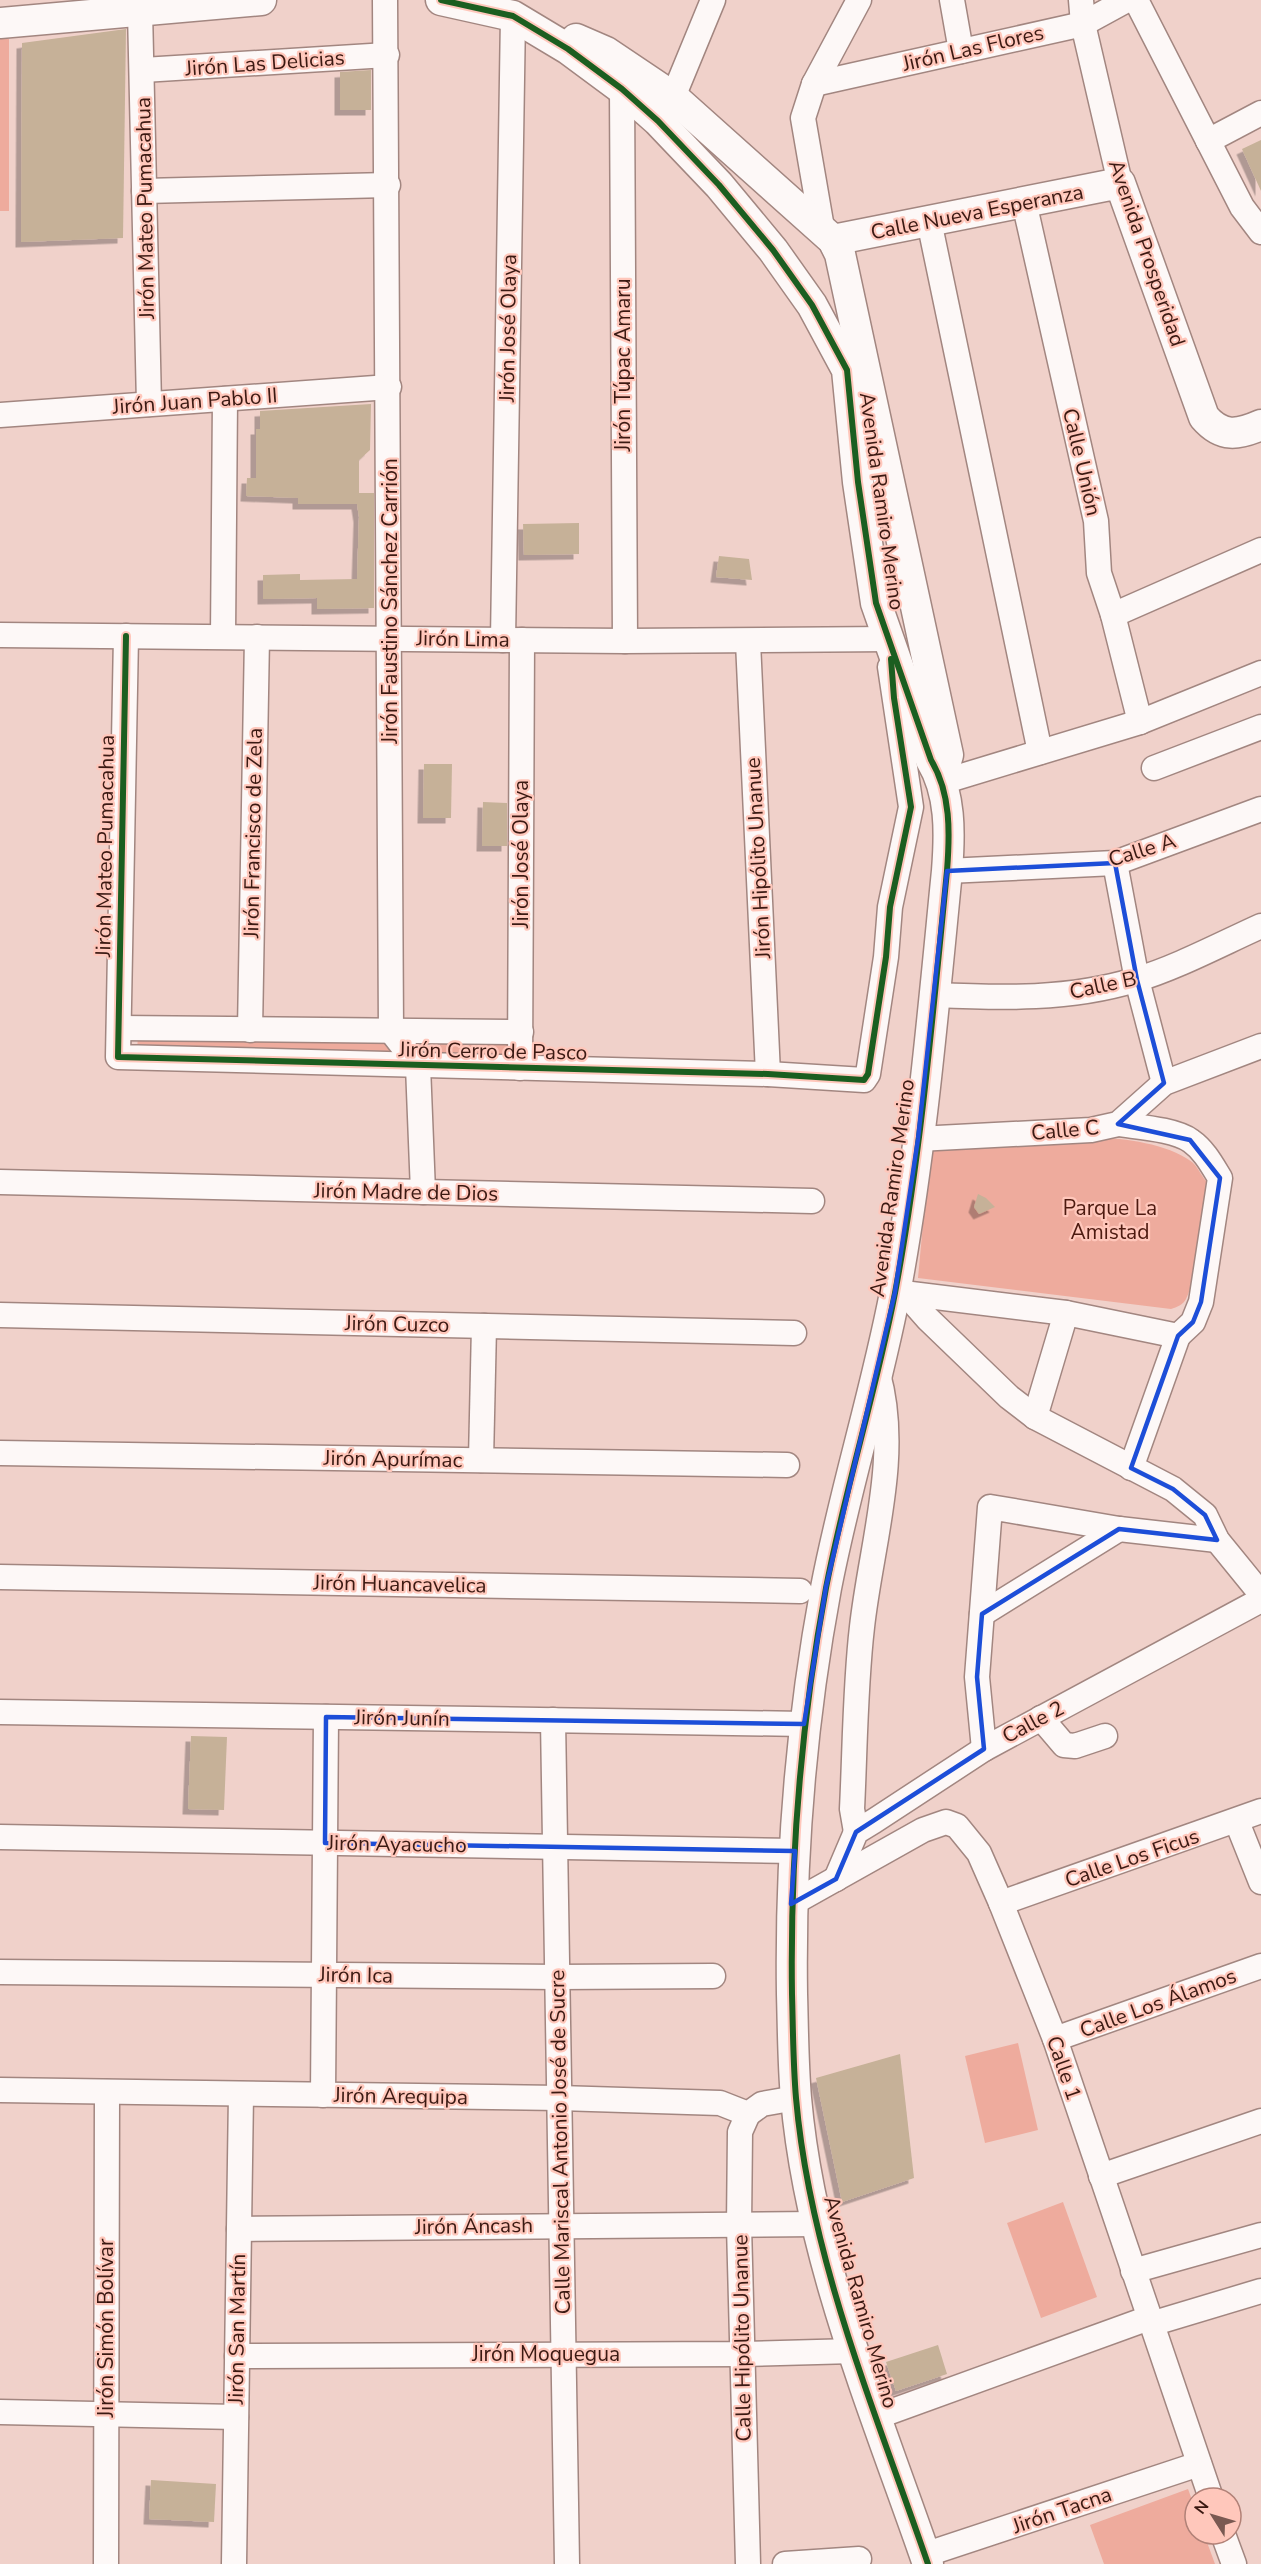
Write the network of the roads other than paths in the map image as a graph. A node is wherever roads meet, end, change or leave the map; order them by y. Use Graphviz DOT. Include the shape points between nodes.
graph roads {
  1 [pos="261,0"];
  2 [pos="385,0"];
  3 [pos="441,0"];
  4 [pos="713,0"];
  5 [pos="859,0"];
  6 [pos="952,0"];
  7 [pos="1127,0"];
  8 [pos="1136,0"];
  9 [pos="140,11"];
  10 [pos="1082,12"];
  11 [pos="513,16"];
  12 [pos="0,23"];
  13 [pos="961,51"];
  14 [pos="387,55"];
  15 [pos="143,70"];
  16 [pos="814,84"];
  17 [pos="622,89"];
  18 [pos="674,97"];
  19 [pos="1261,113"];
  20 [pos="1208,141"];
  21 [pos="1120,183"];
  22 [pos="388,185"];
  23 [pos="144,190"];
  24 [pos="1024,202"];
  25 [pos="929,221"];
  26 [pos="1261,232"];
  27 [pos="827,234"];
  28 [pos="389,387"];
  29 [pos="225,399"];
  30 [pos="149,404"];
  31 [pos="0,415"];
  32 [pos="1261,425"];
  33 [pos="1261,550"];
  34 [pos="1113,615"];
  35 [pos="0,634"];
  36 [pos="126,636"];
  37 [pos="223,636"];
  38 [pos="257,637"];
  39 [pos="391,638"];
  40 [pos="513,640"];
  41 [pos="625,641"];
  42 [pos="748,642"];
  43 [pos="891,643"];
  44 [pos="1261,673"];
  45 [pos="1140,722"];
  46 [pos="1261,728"];
  47 [pos="1040,752"];
  48 [pos="1154,768"];
  49 [pos="941,779"];
  50 [pos="1261,809"];
  51 [pos="1115,863"];
  52 [pos="947,871"];
  53 [pos="1261,926"];
  54 [pos="1137,980"];
  55 [pos="935,995"];
  56 [pos="118,1028"];
  57 [pos="250,1030"];
  58 [pos="391,1031"];
  59 [pos="520,1032"];
  60 [pos="1261,1046"];
  61 [pos="118,1058"];
  62 [pos="418,1066"];
  63 [pos="520,1068"];
  64 [pos="768,1074"];
  65 [pos="1164,1083"];
  66 [pos="1118,1124"];
  67 [pos="918,1139"];
  68 [pos="0,1182"];
  69 [pos="423,1192"];
  70 [pos="812,1201"];
  71 [pos="901,1293"];
  72 [pos="1066,1313"];
  73 [pos="0,1315"];
  74 [pos="484,1326"];
  75 [pos="794,1333"];
  76 [pos="1178,1336"];
  77 [pos="878,1374"];
  78 [pos="1035,1417"];
  79 [pos="0,1453"];
  80 [pos="481,1460"];
  81 [pos="787,1465"];
  82 [pos="1131,1468"];
  83 [pos="1119,1529"];
  84 [pos="1217,1540"];
  85 [pos="0,1577"];
  86 [pos="800,1591"];
  87 [pos="1261,1594"];
  88 [pos="1261,1600"];
  89 [pos="982,1614"];
  90 [pos="0,1712"];
  91 [pos="326,1717"];
  92 [pos="1041,1718"];
  93 [pos="553,1720"];
  94 [pos="804,1724"];
  95 [pos="1105,1736"];
  96 [pos="984,1749"];
  97 [pos="1261,1812"];
  98 [pos="1237,1822"];
  99 [pos="856,1832"];
  100 [pos="0,1838"];
  101 [pos="325,1843"];
  102 [pos="555,1845"];
  103 [pos="795,1851"];
  104 [pos="836,1879"];
  105 [pos="1261,1882"];
  106 [pos="1001,1903"];
  107 [pos="791,1904"];
  108 [pos="1261,1966"];
  109 [pos="0,1972"];
  110 [pos="324,1975"];
  111 [pos="713,1976"];
  112 [pos="557,1977"];
  113 [pos="1055,2039"];
  114 [pos="0,2090"];
  115 [pos="107,2092"];
  116 [pos="241,2094"];
  117 [pos="323,2095"];
  118 [pos="559,2098"];
  119 [pos="796,2098"];
  120 [pos="748,2114"];
  121 [pos="1261,2121"];
  122 [pos="1101,2176"];
  123 [pos="817,2224"];
  124 [pos="561,2225"];
  125 [pos="739,2226"];
  126 [pos="239,2229"];
  127 [pos="1261,2235"];
  128 [pos="1132,2271"];
  129 [pos="1261,2291"];
  130 [pos="1150,2321"];
  131 [pos="854,2351"];
  132 [pos="564,2353"];
  133 [pos="742,2354"];
  134 [pos="237,2356"];
  135 [pos="0,2412"];
  136 [pos="106,2414"];
  137 [pos="236,2417"];
  138 [pos="876,2417"];
  139 [pos="1199,2464"];
  140 [pos="1207,2486"];
  141 [pos="1227,2546"];
  142 [pos="859,2559"];
  143 [pos="926,2559"];
  144 [pos="106,2564"];
  145 [pos="234,2564"];
  146 [pos="567,2564"];
  147 [pos="748,2564"];
  148 [pos="785,2564"];
  149 [pos="1234,2564"];
  1 -- 9 [label="street"];
  2 -- 14 [label="street, Jirón Faustino Sánchez Carrión"];
  3 -- 11 [label="street, Avenida Ramiro Merino"];
  4 -- 18 [label="street"];
  5 -- 16 [label="street"];
  6 -- 13 [label="street"];
  7 -- 10 [label="street, Jirón Las Flores"];
  8 -- 20 [label="street"];
  9 -- 12 [label="street"];
  9 -- 15 [label="street, Jirón Mateo Pumacahua"];
  10 -- 13 [label="street, Jirón Las Flores"];
  10 -- 21 [label="street, Avenida Prosperidad"];
  11 -- 17 [label="street, Avenida Ramiro Merino"];
  11 -- 18 [label="street, Avenida Ramiro Merino" via="606,52"];
  11 -- 40 [label="street, Jirón José Olaya"];
  13 -- 16 [label="street, Jirón Las Flores"];
  14 -- 15 [label="street, Jirón Las Delicias"];
  14 -- 22 [label="street, Jirón Faustino Sánchez Carrión"];
  15 -- 23 [label="street, Jirón Mateo Pumacahua"];
  16 -- 27 [label="street" via="803,118"];
  17 -- 41 [label="street, Jirón Túpac Amaru"];
  17 -- 43 [label="street, Avenida Ramiro Merino" via="719,185 773,250 812,305 844,363 876,603"];
  18 -- 27 [label="street, Avenida Ramiro Merino"];
  19 -- 20 [label="street"];
  20 -- 26 [label="street" via="1242,207"];
  21 -- 24 [label="street, Calle Nueva Esperanza"];
  21 -- 32 [label="street, Avenida Prosperidad" via="1204,417 1230,434"];
  22 -- 23 [label="street"];
  22 -- 28 [label="street, Jirón Faustino Sánchez Carrión"];
  23 -- 30 [label="street, Jirón Mateo Pumacahua"];
  24 -- 25 [label="street, Calle Nueva Esperanza"];
  24 -- 34 [label="street, Calle Unión" via="1096,521 1099,573"];
  25 -- 27 [label="street, Calle Nueva Esperanza"];
  25 -- 47 [label="street"];
  27 -- 49 [label="street, Avenida Ramiro Merino" via="840,254 948,755"];
  28 -- 29 [label="street, Jirón Juan Pablo II"];
  28 -- 39 [label="street, Jirón Faustino Sánchez Carrión"];
  29 -- 30 [label="street, Jirón Juan Pablo II"];
  29 -- 37 [label="street"];
  30 -- 31 [label="street, Jirón Juan Pablo II"];
  33 -- 34 [label="street"];
  34 -- 45 [label="street, Calle Unión"];
  35 -- 36 [label="street, Jirón Lima"];
  36 -- 37 [label="street, Jirón Lima"];
  36 -- 56 [label="street, Jirón Mateo Pumacahua"];
  37 -- 38 [label="street, Jirón Lima"];
  38 -- 39 [label="street, Jirón Lima"];
  38 -- 57 [label="street, Jirón Francisco de Zela"];
  39 -- 40 [label="street, Jirón Lima"];
  39 -- 58 [label="street, Jirón Faustino Sánchez Carrión"];
  40 -- 41 [label="street, Jirón Lima"];
  40 -- 59 [label="street, Jirón José Olaya"];
  41 -- 42 [label="street, Jirón Lima"];
  42 -- 43 [label="street, Jirón Lima"];
  42 -- 64 [label="street, Jirón Hipólito Unanue"];
  43 -- 49 [label="street, Avenida Ramiro Merino"];
  43 -- 64 [label="street, Jirón Cerro de Pasco" via="890,669 911,807 890,907 866,1078"];
  44 -- 45 [label="street"];
  45 -- 47 [label="street"];
  46 -- 48 [label="street"];
  47 -- 49 [label="street"];
  49 -- 52 [label="street, Avenida Ramiro Merino" via="949,838"];
  50 -- 51 [label="street, Calle A"];
  51 -- 52 [label="street, Calle A"];
  51 -- 54 [label="street"];
  52 -- 55 [label="street, Avenida Ramiro Merino"];
  53 -- 54 [label="street, Calle B"];
  54 -- 55 [label="street, Calle B" via="1087,992 1015,998"];
  54 -- 65 [label="street"];
  55 -- 67 [label="street, Avenida Ramiro Merino"];
  56 -- 57 [label="street, Jirón Cerro de Pasco"];
  56 -- 61 [label="street, Jirón Mateo Pumacahua"];
  57 -- 58 [label="street, Jirón Cerro de Pasco"];
  58 -- 59 [label="street, Jirón Cerro de Pasco"];
  58 -- 62 [label="street"];
  59 -- 63 [label="street, Jirón José Olaya"];
  60 -- 65 [label="street, Calle C"];
  61 -- 62 [label="street, Jirón Cerro de Pasco"];
  62 -- 63 [label="street, Jirón Cerro de Pasco"];
  62 -- 69 [label="street"];
  63 -- 64 [label="street, Jirón Cerro de Pasco"];
  65 -- 66 [label="street, Calle C"];
  66 -- 67 [label="street, Calle C" via="1091,1130"];
  66 -- 76 [label="street" via="1190,1140 1220,1178 1201,1302 1194,1322"];
  67 -- 71 [label="street, Avenida Ramiro Merino"];
  68 -- 69 [label="street, Jirón Madre de Dios"];
  69 -- 70 [label="street, Jirón Madre de Dios"];
  71 -- 72 [label="street"];
  71 -- 77 [label="street, Avenida Ramiro Merino"];
  71 -- 78 [label="street"];
  72 -- 76 [label="street"];
  72 -- 78 [label="street"];
  73 -- 74 [label="street, Jirón Cuzco"];
  74 -- 75 [label="street, Jirón Cuzco"];
  74 -- 80 [label="street"];
  76 -- 82 [label="street"];
  77 -- 94 [label="street, Avenida Ramiro Merino" via="826,1587"];
  77 -- 99 [label="street" via="887,1414 884,1485 861,1636 852,1809"];
  78 -- 82 [label="street"];
  79 -- 80 [label="street, Jirón Apurímac"];
  80 -- 81 [label="street, Jirón Apurímac"];
  82 -- 84 [label="street" via="1173,1489 1206,1515"];
  83 -- 84 [label="street"];
  83 -- 89 [label="street"];
  83 -- 89 [label="street" via="990,1507"];
  84 -- 87 [label="street"];
  85 -- 86 [label="street, Jirón Huancavelica"];
  88 -- 92 [label="street, Calle 2"];
  89 -- 96 [label="street" via="977,1677"];
  90 -- 91 [label="street, Jirón Junín"];
  91 -- 93 [label="street, Jirón Junín"];
  91 -- 101 [label="street"];
  92 -- 95 [label="street" via="1064,1745 1075,1746"];
  92 -- 96 [label="street, Calle 2"];
  93 -- 94 [label="street, Jirón Junín"];
  93 -- 102 [label="street, Calle Mariscal Antonio José de Sucre"];
  94 -- 103 [label="street, Avenida Ramiro Merino"];
  96 -- 99 [label="street, Calle 2"];
  97 -- 98 [label="street, Calle Los Ficus"];
  98 -- 105 [label="street"];
  98 -- 106 [label="street, Calle Los Ficus"];
  99 -- 104 [label="street"];
  100 -- 101 [label="street, Jirón Ayacucho"];
  101 -- 102 [label="street, Jirón Ayacucho"];
  101 -- 110 [label="street"];
  102 -- 103 [label="street, Jirón Ayacucho"];
  102 -- 112 [label="street, Calle Mariscal Antonio José de Sucre"];
  103 -- 107 [label="street, Avenida Ramiro Merino"];
  104 -- 106 [label="street, Calle 1" via="923,1830 946,1822 957,1826 974,1845"];
  104 -- 107 [label="street, Calle 1"];
  106 -- 113 [label="street, Calle 1"];
  107 -- 119 [label="street, Avenida Ramiro Merino"];
  108 -- 113 [label="street, Calle Los Álamos"];
  109 -- 110 [label="street, Jirón Ica"];
  110 -- 112 [label="street, Jirón Ica"];
  110 -- 117 [label="street"];
  111 -- 112 [label="street, Jirón Ica"];
  112 -- 118 [label="street, Calle Mariscal Antonio José de Sucre"];
  113 -- 122 [label="street, Calle 1"];
  114 -- 115 [label="street, Jirón Arequipa"];
  115 -- 116 [label="street, Jirón Arequipa"];
  115 -- 136 [label="street, Jirón Simón Bolívar"];
  116 -- 117 [label="street, Jirón Arequipa"];
  116 -- 126 [label="street, Jirón San Martín"];
  117 -- 118 [label="street, Jirón Arequipa"];
  118 -- 120 [label="street, Jirón Arequipa" via="720,2103"];
  118 -- 124 [label="street, Calle Mariscal Antonio José de Sucre"];
  119 -- 120 [label="street" via="762,2104"];
  119 -- 123 [label="street, Avenida Ramiro Merino"];
  120 -- 125 [label="street, Calle Hipólito Unanue" via="740,2132"];
  121 -- 122 [label="street"];
  122 -- 128 [label="street, Calle 1"];
  123 -- 125 [label="street, Jirón Áncash"];
  123 -- 131 [label="street, Avenida Ramiro Merino"];
  124 -- 125 [label="street, Jirón Áncash"];
  124 -- 126 [label="street, Jirón Áncash"];
  124 -- 132 [label="street, Calle Mariscal Antonio José de Sucre"];
  125 -- 133 [label="street, Calle Hipólito Unanue"];
  126 -- 134 [label="street, Jirón San Martín"];
  127 -- 128 [label="street"];
  128 -- 130 [label="street, Calle 1"];
  129 -- 130 [label="street"];
  130 -- 138 [label="street"];
  130 -- 139 [label="street, Calle 1"];
  131 -- 133 [label="street, Jirón Moquegua"];
  131 -- 138 [label="street, Avenida Ramiro Merino"];
  132 -- 133 [label="street, Jirón Moquegua"];
  132 -- 134 [label="street, Jirón Moquegua"];
  132 -- 146 [label="street, Calle Mariscal Antonio José de Sucre"];
  133 -- 147 [label="street, Calle Hipólito Unanue"];
  134 -- 137 [label="street, Jirón San Martín"];
  135 -- 136 [label="street"];
  136 -- 137 [label="street"];
  136 -- 144 [label="street, Jirón Simón Bolívar"];
  137 -- 145 [label="street, Jirón San Martín"];
  138 -- 143 [label="street, Avenida Ramiro Merino"];
  139 -- 140 [label="street, Calle 1"];
  139 -- 143 [label="street, Jirón Tacna"];
  141 -- 149 [label="street"];
  142 -- 148 [label="street"];
}
